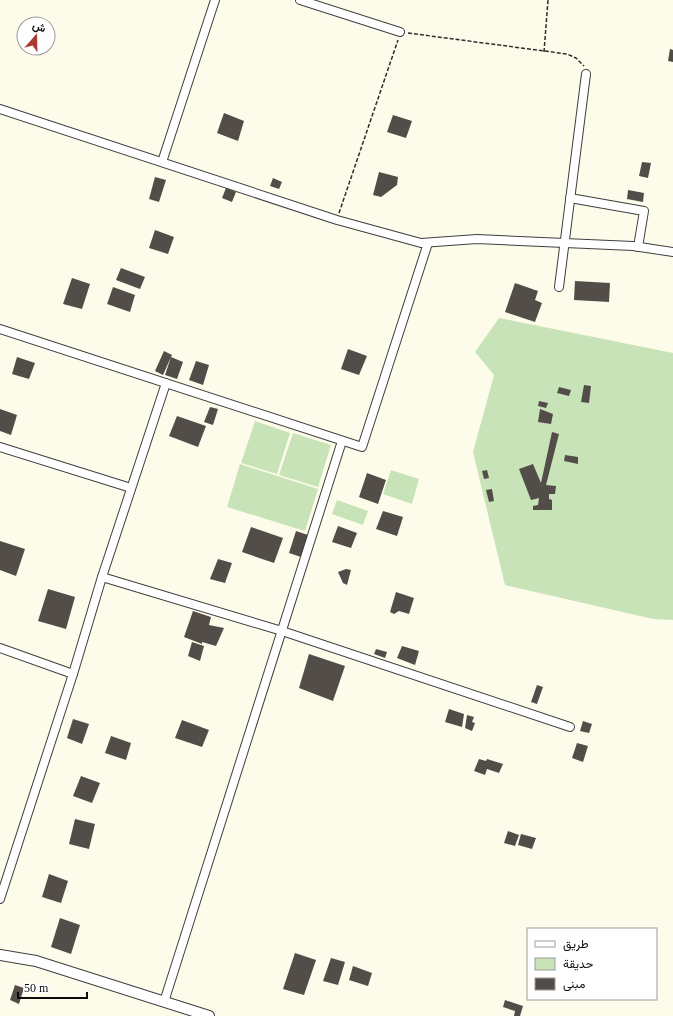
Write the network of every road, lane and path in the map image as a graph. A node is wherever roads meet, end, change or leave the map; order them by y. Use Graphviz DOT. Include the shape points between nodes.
graph roads {
  1 [pos="215,0"];
  2 [pos="300,0"];
  3 [pos="548,0"];
  4 [pos="400,32"];
  5 [pos="544,52"];
  6 [pos="586,74"];
  7 [pos="0,109"];
  8 [pos="162,162"];
  9 [pos="570,198"];
  10 [pos="337,220"];
  11 [pos="428,243"];
  12 [pos="564,243"];
  13 [pos="638,247"];
  14 [pos="673,252"];
  15 [pos="559,287"];
  16 [pos="0,329"];
  17 [pos="166,383"];
  18 [pos="342,441"];
  19 [pos="0,447"];
  20 [pos="131,488"];
  21 [pos="102,577"];
  22 [pos="282,631"];
  23 [pos="0,648"];
  24 [pos="73,674"];
  25 [pos="570,727"];
  26 [pos="0,899"];
  27 [pos="0,955"];
  28 [pos="164,1002"];
  29 [pos="209,1016"];
  1 -- 8 [label="street"];
  2 -- 4 [label="street"];
  3 -- 5 [label="path"];
  4 -- 5 [label="path"];
  4 -- 10 [label="path"];
  5 -- 6 [label="path" via="567,54 576,58 584,64"];
  6 -- 9 [label="street"];
  7 -- 8 [label="street"];
  8 -- 10 [label="street"];
  9 -- 12 [label="street"];
  9 -- 13 [label="street" via="644,211"];
  10 -- 11 [label="street"];
  11 -- 12 [label="street" via="477,239"];
  11 -- 18 [label="street" via="362,447"];
  12 -- 13 [label="street"];
  12 -- 15 [label="street"];
  13 -- 14 [label="street"];
  16 -- 17 [label="street"];
  17 -- 18 [label="street"];
  17 -- 20 [label="street"];
  18 -- 22 [label="street"];
  19 -- 20 [label="street"];
  20 -- 21 [label="street"];
  21 -- 22 [label="street"];
  21 -- 24 [label="street"];
  22 -- 25 [label="street"];
  22 -- 28 [label="street"];
  23 -- 24 [label="street"];
  24 -- 26 [label="street"];
  27 -- 28 [label="street" via="36,960"];
  28 -- 29 [label="street"];
}
